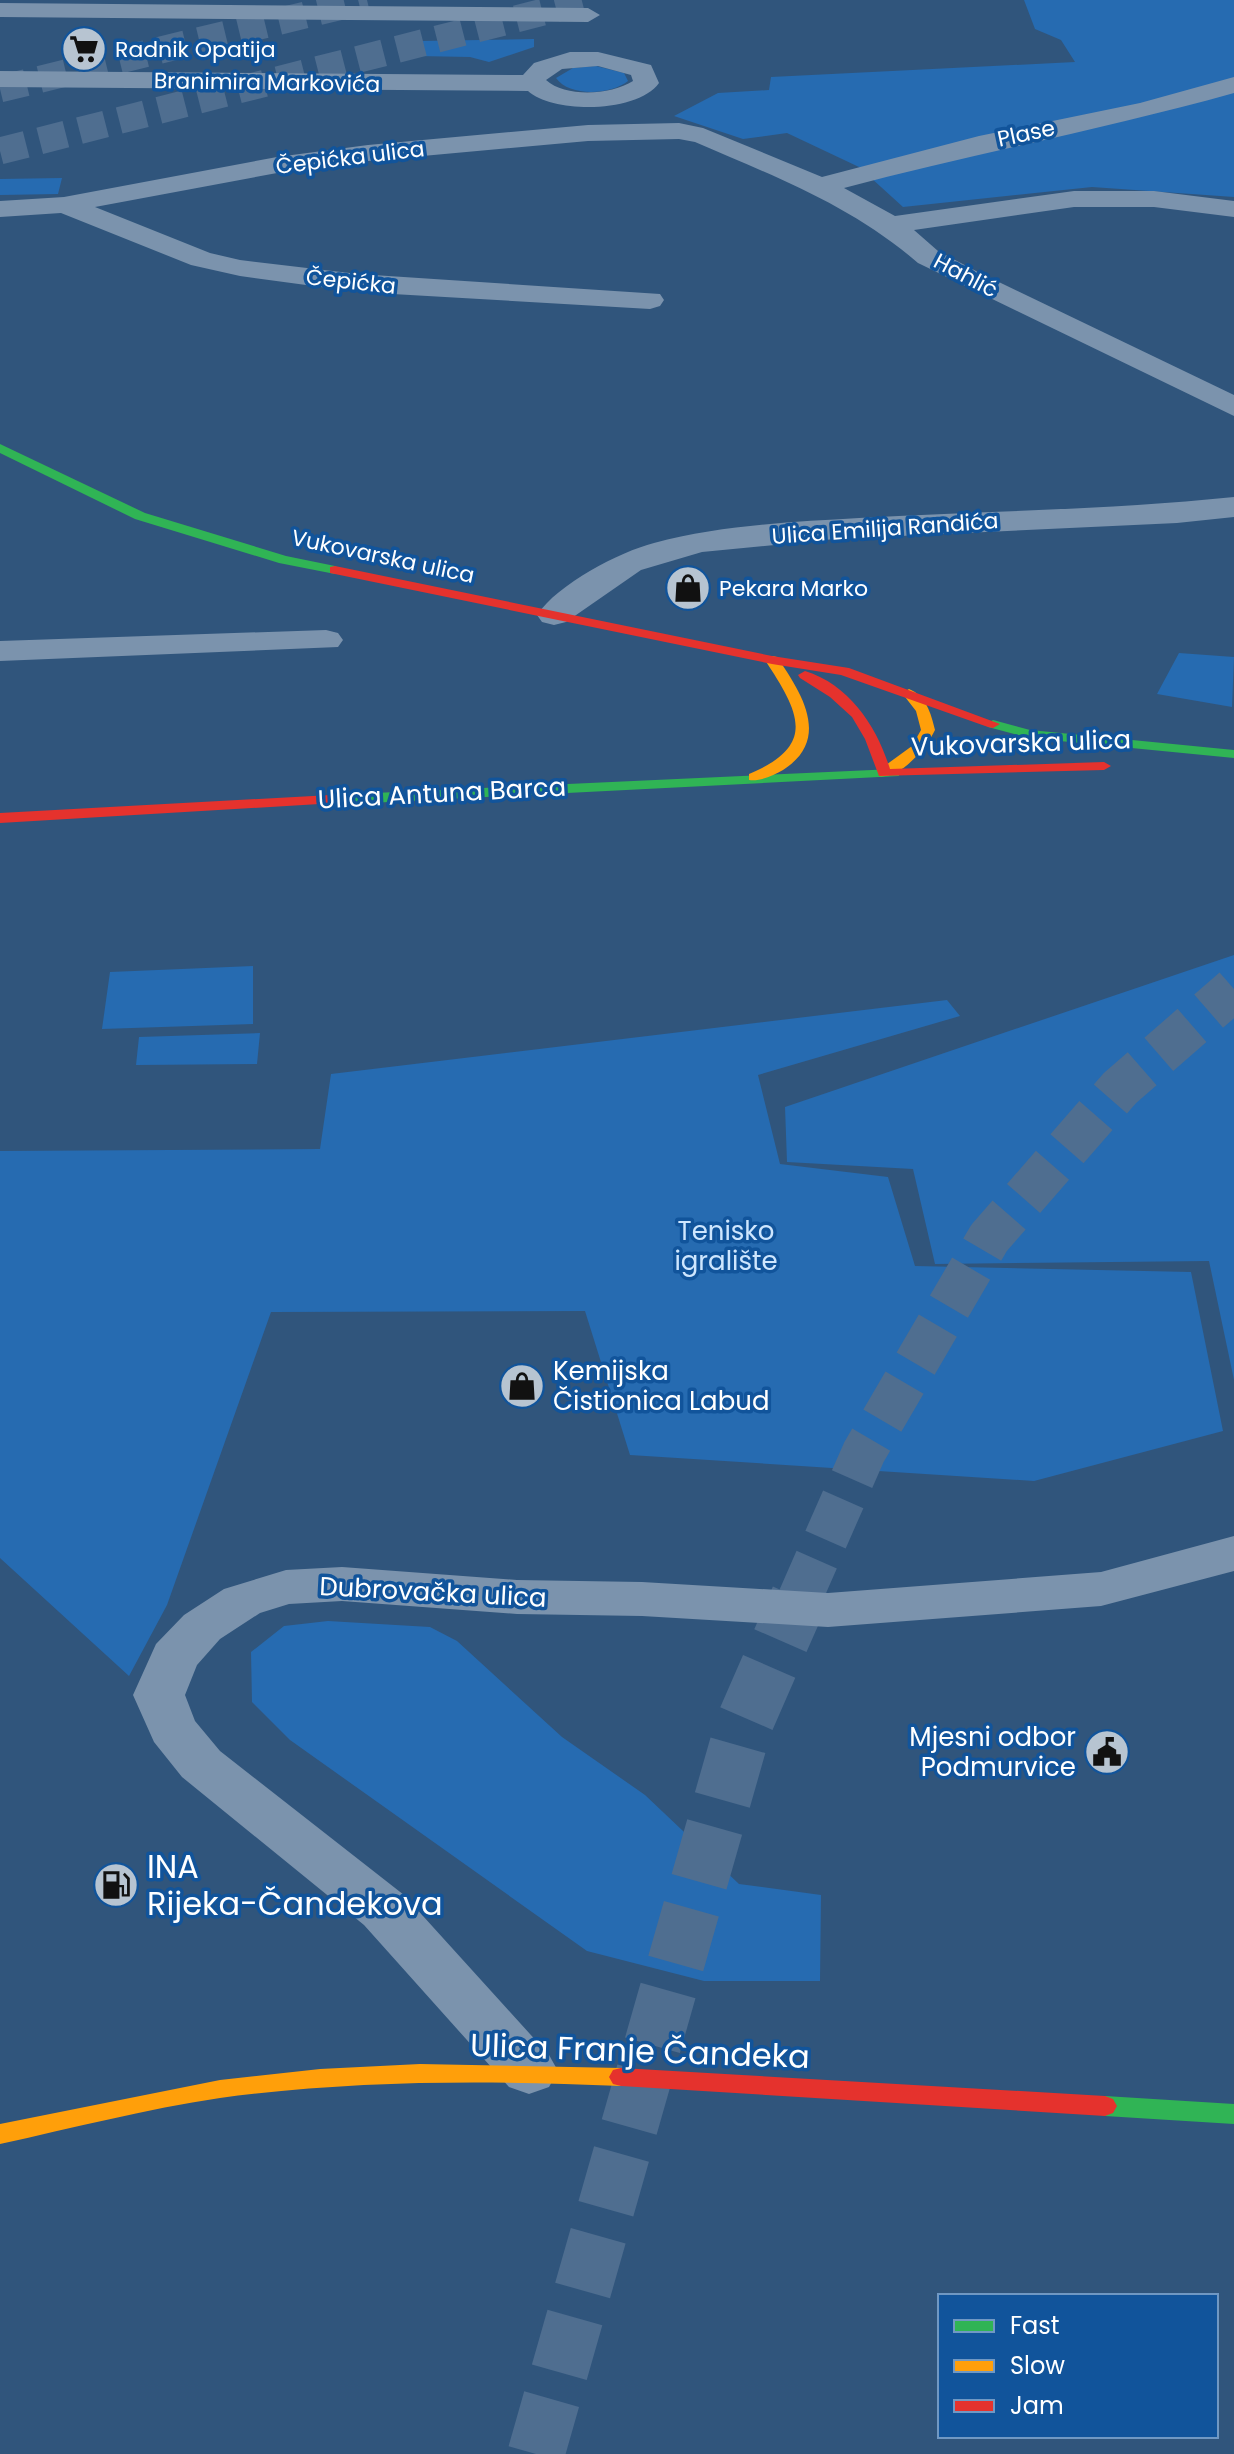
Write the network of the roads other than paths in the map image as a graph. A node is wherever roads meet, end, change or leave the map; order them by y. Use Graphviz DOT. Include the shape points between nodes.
graph roads {
  1 [pos="305,0"];
  2 [pos="588,8"];
  3 [pos="0,10"];
  4 [pos="334,13"];
  5 [pos="598,59"];
  6 [pos="0,79"];
  7 [pos="534,83"];
  8 [pos="1234,85"];
  9 [pos="703,136"];
  10 [pos="820,186"];
  11 [pos="64,205"];
  12 [pos="0,209"];
  13 [pos="1234,209"];
  14 [pos="891,225"];
  15 [pos="650,300"];
  16 [pos="1234,407"];
  17 [pos="0,448"];
  18 [pos="1234,507"];
  19 [pos="554,615"];
  20 [pos="326,640"];
  21 [pos="0,651"];
  22 [pos="772,660"];
  23 [pos="909,693"];
  24 [pos="1234,754"];
  25 [pos="1234,764"];
  26 [pos="1146,765"];
  27 [pos="1117,766"];
  28 [pos="884,773"];
  29 [pos="753,777"];
  30 [pos="0,818"];
  31 [pos="1234,1553"];
  32 [pos="529,2071"];
  33 [pos="1234,2114"];
  34 [pos="0,2134"];
  1 -- 4 [label="street"];
  2 -- 4 [label="street"];
  2 -- 5 [label="street"];
  3 -- 4 [label="street"];
  5 -- 7 [label="street" via="549,65 533,76"];
  5 -- 7 [label="street, Branimira Markovića" via="642,70 646,83 627,94 592,99 557,95"];
  6 -- 7 [label="street, Branimira Markovića"];
  8 -- 10 [label="street, Plase"];
  9 -- 10 [label="street, Hahlić"];
  9 -- 11 [label="street, Čepićka ulica" via="641,130 368,153"];
  10 -- 14 [label="street, Hahlić"];
  11 -- 12 [label="street, Čepićka ulica"];
  11 -- 15 [label="street, Čepićka" via="201,259 240,268 358,283"];
  13 -- 14 [label="street" via="1154,199 1074,199"];
  14 -- 16 [label="street, Hahlić" via="928,257"];
  17 -- 19 [label="main road, Vukovarska ulica" via="140,516 212,540 284,560"];
  18 -- 19 [label="street, Ulica Emilija Randića" via="832,528 704,543 631,563"];
  19 -- 22 [label="main road, Vukovarska ulica"];
  20 -- 21 [label="street"];
  22 -- 23 [label="main road, Vukovarska ulica" via="844,671"];
  22 -- 28 [label="main road, Vukovarska ulica" via="852,704 872,729"];
  22 -- 29 [label="main road" via="797,702 804,725 802,746 786,765"];
  23 -- 24 [label="main road, Vukovarska ulica" via="1029,734"];
  23 -- 28 [label="main road" via="923,710 928,730 918,749"];
  25 -- 26 [label="main road, Vukovarska ulica"];
  27 -- 28 [label="main road, Vukovarska ulica"];
  28 -- 29 [label="main road, Ulica Antuna Barca"];
  29 -- 30 [label="main road, Ulica Antuna Barca"];
  31 -- 32 [label="street, Dubrovačka ulica" via="1101,1589 828,1610 342,1584 286,1587 242,1601 202,1627 174,1657 159,1695 172,1729 201,1764 384,1910"];
  32 -- 33 [label="main road, Ulica Franje Čandeka"];
  32 -- 34 [label="main road, Ulica Franje Čandeka" via="331,2078 219,2089"];
}
